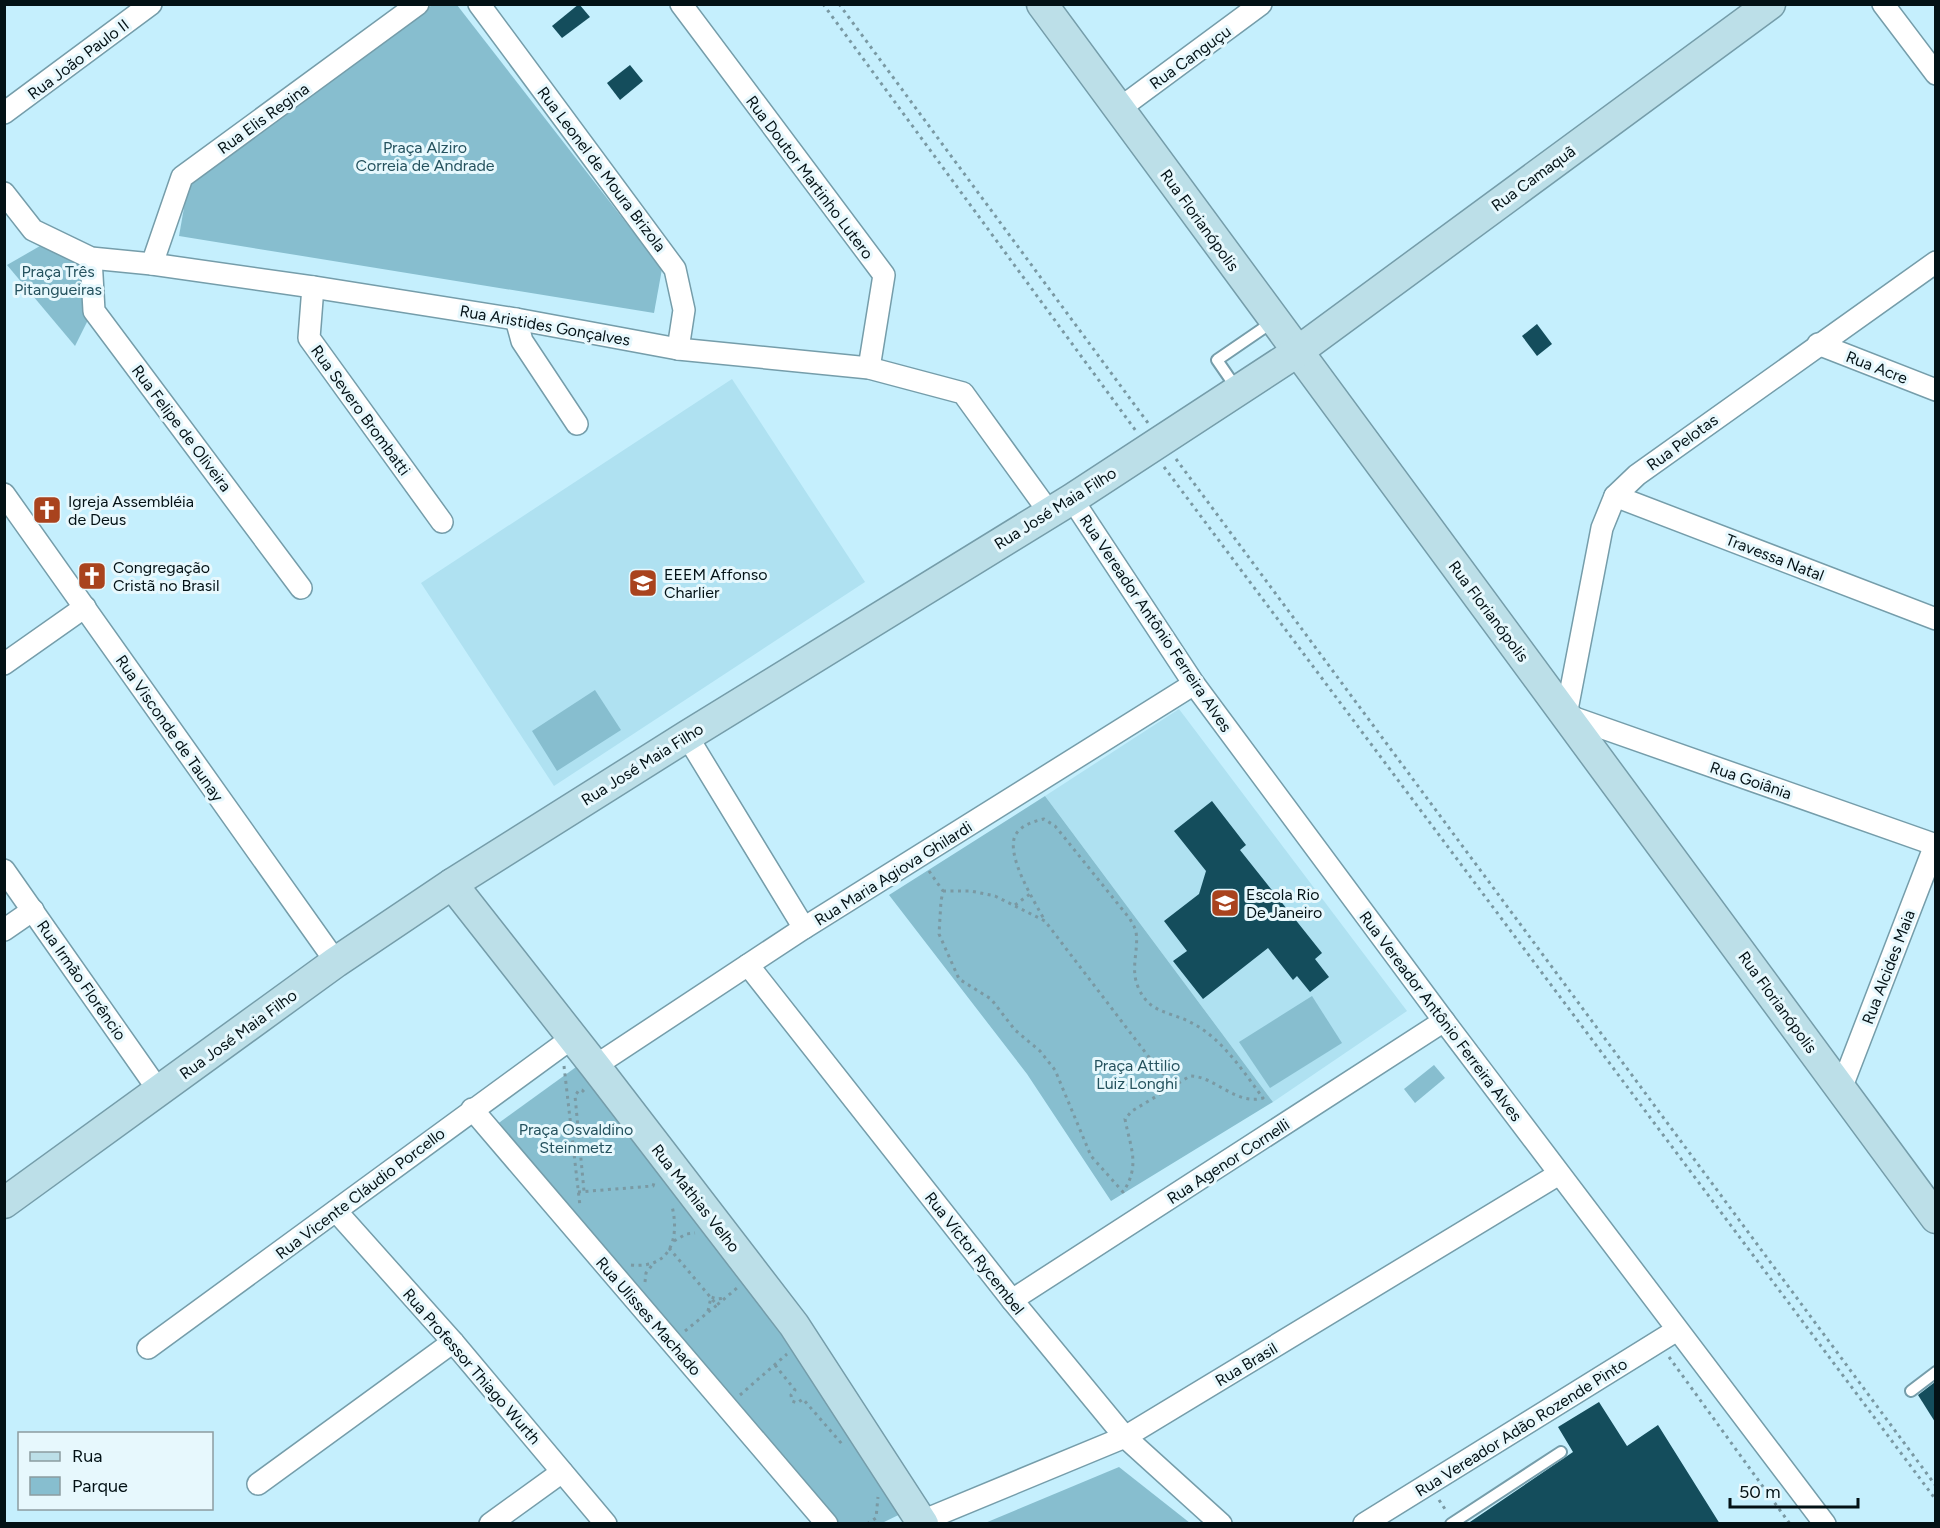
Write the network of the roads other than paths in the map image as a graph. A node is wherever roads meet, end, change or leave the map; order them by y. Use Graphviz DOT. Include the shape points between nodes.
graph roads {
  1 [pos="151,4"];
  2 [pos="417,4"];
  3 [pos="479,4"];
  4 [pos="681,4"];
  5 [pos="1042,4"];
  6 [pos="1261,4"];
  7 [pos="1770,4"];
  8 [pos="1883,4"];
  9 [pos="1935,74"];
  10 [pos="1119,109"];
  11 [pos="4,113"];
  12 [pos="4,193"];
  13 [pos="91,258"];
  14 [pos="1935,262"];
  15 [pos="152,264"];
  16 [pos="313,287"];
  17 [pos="516,319"];
  18 [pos="1274,321"];
  19 [pos="1818,344"];
  20 [pos="678,349"];
  21 [pos="1297,352"];
  22 [pos="869,368"];
  23 [pos="1239,390"];
  24 [pos="1935,390"];
  25 [pos="577,424"];
  26 [pos="4,494"];
  27 [pos="1615,496"];
  28 [pos="1061,505"];
  29 [pos="442,522"];
  30 [pos="301,588"];
  31 [pos="85,607"];
  32 [pos="1935,619"];
  33 [pos="4,664"];
  34 [pos="1194,684"];
  35 [pos="1566,715"];
  36 [pos="687,736"];
  37 [pos="1935,845"];
  38 [pos="4,870"];
  39 [pos="452,884"];
  40 [pos="33,910"];
  41 [pos="804,928"];
  42 [pos="4,930"];
  43 [pos="336,962"];
  44 [pos="748,964"];
  45 [pos="1444,1021"];
  46 [pos="568,1050"];
  47 [pos="595,1065"];
  48 [pos="1841,1089"];
  49 [pos="159,1091"];
  50 [pos="472,1109"];
  51 [pos="1559,1174"];
  52 [pos="4,1203"];
  53 [pos="336,1211"];
  54 [pos="1935,1218"];
  55 [pos="1012,1300"];
  56 [pos="1677,1330"];
  57 [pos="453,1342"];
  58 [pos="148,1348"];
  59 [pos="1935,1372"];
  60 [pos="1911,1391"];
  61 [pos="1125,1437"];
  62 [pos="1561,1452"];
  63 [pos="562,1472"];
  64 [pos="258,1484"];
  65 [pos="921,1523"];
  66 [pos="490,1524"];
  67 [pos="606,1524"];
  68 [pos="827,1524"];
  69 [pos="1221,1524"];
  70 [pos="1364,1524"];
  71 [pos="1451,1524"];
  72 [pos="1825,1524"];
  1 -- 11 [label="street, Rua João Paulo II"];
  2 -- 15 [label="street, Rua Elis Regina" via="182,177"];
  3 -- 20 [label="street, Rua Leonel de Moura Brizola" via="675,269 684,310"];
  4 -- 22 [label="street, Rua Doutor Martinho Lutero" via="884,275"];
  5 -- 10 [label="street, Rua Florianópolis"];
  6 -- 10 [label="street, Rua Canguçu"];
  7 -- 21 [label="street, Rua Camaquã"];
  8 -- 9 [label="street"];
  10 -- 18 [label="street, Rua Florianópolis"];
  12 -- 13 [label="street, Rua Aristides Gonçalves" via="33,230"];
  13 -- 15 [label="street, Rua Aristides Gonçalves"];
  13 -- 30 [label="street, Rua Felipe de Oliveira" via="94,311"];
  14 -- 19 [label="street, Rua Pelotas"];
  15 -- 16 [label="street, Rua Aristides Gonçalves"];
  16 -- 17 [label="street, Rua Aristides Gonçalves"];
  16 -- 29 [label="street, Rua Severo Brombatti" via="309,338"];
  17 -- 20 [label="street, Rua Aristides Gonçalves"];
  17 -- 25 [label="street" via="522,341"];
  18 -- 21 [label="street, Rua Florianópolis"];
  18 -- 23 [label="lane" via="1217,360"];
  19 -- 24 [label="street, Rua Acre"];
  19 -- 27 [label="street, Rua Pelotas" via="1637,475"];
  20 -- 22 [label="street, Rua Aristides Gonçalves"];
  21 -- 23 [label="street, Rua José Maia Filho"];
  21 -- 35 [label="street, Rua Florianópolis"];
  22 -- 28 [label="street, Rua Aristides Gonçalves" via="963,393"];
  23 -- 28 [label="street, Rua José Maia Filho"];
  26 -- 31 [label="street, Rua Visconde de Taunay"];
  27 -- 32 [label="street, Travessa Natal"];
  27 -- 35 [label="street, Rua Pelotas" via="1602,528"];
  28 -- 34 [label="street, Rua Vereador Antônio Ferreira Alves"];
  28 -- 36 [label="street, Rua José Maia Filho"];
  31 -- 33 [label="street"];
  31 -- 43 [label="street, Rua Visconde de Taunay"];
  34 -- 41 [label="street, Rua Maria Agiova Ghilardi"];
  34 -- 45 [label="street, Rua Vereador Antônio Ferreira Alves"];
  35 -- 37 [label="street, Rua Goiânia"];
  35 -- 48 [label="street, Rua Florianópolis"];
  36 -- 39 [label="street, Rua José Maia Filho"];
  36 -- 41 [label="street"];
  37 -- 48 [label="street, Rua Alcides Maia"];
  38 -- 40 [label="street, Rua Irmão Florêncio"];
  39 -- 43 [label="street, Rua José Maia Filho"];
  39 -- 46 [label="street, Rua Mathias Velho"];
  40 -- 42 [label="street"];
  40 -- 49 [label="street, Rua Irmão Florêncio"];
  41 -- 44 [label="street, Rua Maria Agiova Ghilardi"];
  43 -- 49 [label="street, Rua José Maia Filho"];
  44 -- 47 [label="street, Rua Maria Agiova Ghilardi"];
  44 -- 55 [label="street, Rua Víctor Rycembel"];
  45 -- 51 [label="street, Rua Vereador Antônio Ferreira Alves"];
  45 -- 55 [label="street, Rua Agenor Cornelli"];
  46 -- 47 [label="street, Rua Mathias Velho"];
  46 -- 50 [label="street, Rua Vicente Cláudio Porcello"];
  47 -- 65 [label="street, Rua Mathias Velho" via="794,1325"];
  48 -- 54 [label="street, Rua Florianópolis"];
  49 -- 52 [label="street, Rua José Maia Filho"];
  50 -- 53 [label="street, Rua Vicente Cláudio Porcello"];
  50 -- 68 [label="street, Rua Ulisses Machado"];
  51 -- 56 [label="street, Rua Vereador Antônio Ferreira Alves"];
  51 -- 61 [label="street, Rua Brasil"];
  53 -- 57 [label="street, Rua Professor Thiago Wurth"];
  53 -- 58 [label="street, Rua Vicente Cláudio Porcello"];
  55 -- 61 [label="street, Rua Víctor Rycembel"];
  56 -- 70 [label="street, Rua Vereador Adão Rozende Pinto"];
  56 -- 72 [label="street, Rua Vereador Antônio Ferreira Alves"];
  57 -- 63 [label="street, Rua Professor Thiago Wurth"];
  57 -- 64 [label="street"];
  59 -- 60 [label="lane"];
  61 -- 65 [label="street, Rua Brasil"];
  61 -- 69 [label="street, Rua Víctor Rycembel"];
  62 -- 71 [label="lane"];
  63 -- 66 [label="street"];
  63 -- 67 [label="street, Rua Professor Thiago Wurth"];
}
